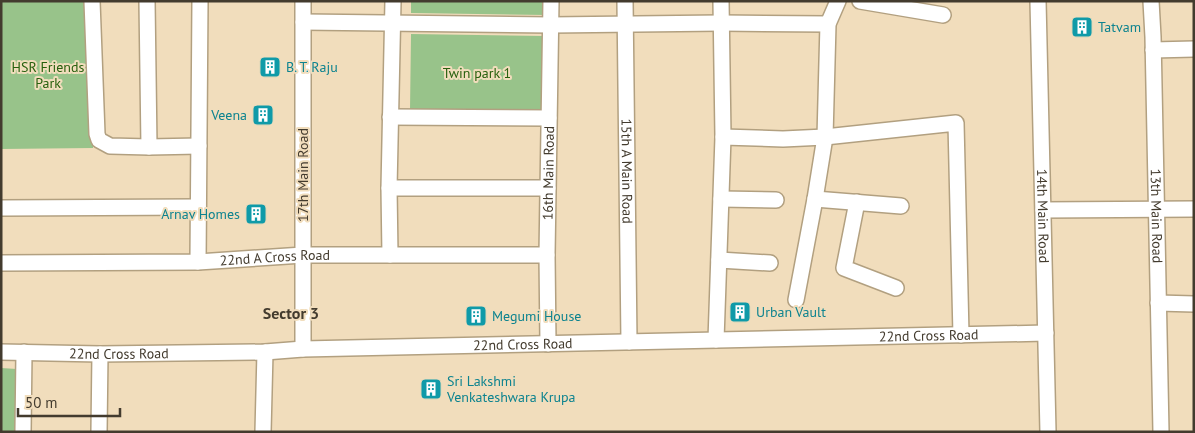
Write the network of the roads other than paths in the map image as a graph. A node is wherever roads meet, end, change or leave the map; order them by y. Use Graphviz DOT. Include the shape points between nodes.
graph roads {
  1 [pos="92,1"];
  2 [pos="147,1"];
  3 [pos="200,1"];
  4 [pos="303,1"];
  5 [pos="393,1"];
  6 [pos="551,1"];
  7 [pos="625,1"];
  8 [pos="721,1"];
  9 [pos="838,1"];
  10 [pos="860,1"];
  11 [pos="1038,1"];
  12 [pos="1151,1"];
  13 [pos="943,15"];
  14 [pos="303,22"];
  15 [pos="392,23"];
  16 [pos="721,23"];
  17 [pos="625,24"];
  18 [pos="828,24"];
  19 [pos="551,26"];
  20 [pos="1194,49"];
  21 [pos="1153,50"];
  22 [pos="390,117"];
  23 [pos="549,118"];
  24 [pos="723,137"];
  25 [pos="824,137"];
  26 [pos="199,146"];
  27 [pos="149,147"];
  28 [pos="389,188"];
  29 [pos="548,188"];
  30 [pos="721,199"];
  31 [pos="815,199"];
  32 [pos="776,200"];
  33 [pos="858,202"];
  34 [pos="900,206"];
  35 [pos="1,208"];
  36 [pos="198,208"];
  37 [pos="1156,209"];
  38 [pos="1194,209"];
  39 [pos="1043,210"];
  40 [pos="303,255"];
  41 [pos="390,255"];
  42 [pos="547,255"];
  43 [pos="718,260"];
  44 [pos="198,262"];
  45 [pos="770,262"];
  46 [pos="1,263"];
  47 [pos="896,288"];
  48 [pos="796,300"];
  49 [pos="1158,303"];
  50 [pos="1194,304"];
  51 [pos="1046,333"];
  52 [pos="961,334"];
  53 [pos="716,340"];
  54 [pos="628,342"];
  55 [pos="548,344"];
  56 [pos="303,349"];
  57 [pos="1,352"];
  58 [pos="24,352"];
  59 [pos="265,352"];
  60 [pos="100,354"];
  61 [pos="23,432"];
  62 [pos="99,432"];
  63 [pos="263,432"];
  64 [pos="1048,432"];
  65 [pos="1161,432"];
  1 -- 27 [label="street" via="98,140 110,146"];
  2 -- 27 [label="street"];
  3 -- 26 [label="street"];
  4 -- 14 [label="street, 17th Main Road"];
  5 -- 15 [label="street"];
  6 -- 19 [label="street, 16th Main Road"];
  7 -- 17 [label="street, 15th A Main Road"];
  8 -- 16 [label="street"];
  9 -- 18 [label="street"];
  10 -- 13 [label="street"];
  11 -- 39 [label="street, 14th Main Road"];
  12 -- 21 [label="street, 13th Main Road"];
  14 -- 15 [label="street"];
  14 -- 40 [label="street, 17th Main Road"];
  15 -- 19 [label="street"];
  15 -- 22 [label="street"];
  16 -- 17 [label="street"];
  16 -- 18 [label="street"];
  16 -- 24 [label="street"];
  17 -- 19 [label="street"];
  17 -- 54 [label="street, 15th A Main Road"];
  18 -- 25 [label="street"];
  19 -- 23 [label="street, 16th Main Road"];
  20 -- 21 [label="street"];
  21 -- 37 [label="street, 13th Main Road"];
  22 -- 23 [label="street"];
  22 -- 28 [label="street"];
  23 -- 29 [label="street, 16th Main Road"];
  24 -- 25 [label="street"];
  24 -- 30 [label="street"];
  25 -- 31 [label="street"];
  25 -- 52 [label="street" via="956,123"];
  26 -- 27 [label="street"];
  26 -- 36 [label="street"];
  28 -- 29 [label="street"];
  28 -- 41 [label="street"];
  29 -- 42 [label="street, 16th Main Road"];
  30 -- 32 [label="street"];
  30 -- 43 [label="street"];
  31 -- 33 [label="street"];
  31 -- 48 [label="street"];
  33 -- 34 [label="street"];
  33 -- 47 [label="street" via="844,268"];
  35 -- 36 [label="street"];
  36 -- 44 [label="street"];
  37 -- 38 [label="street"];
  37 -- 39 [label="street"];
  37 -- 49 [label="street, 13th Main Road"];
  39 -- 51 [label="street, 14th Main Road"];
  40 -- 41 [label="street, 22nd A Cross Road"];
  40 -- 44 [label="street, 22nd A Cross Road"];
  40 -- 56 [label="street, 17th Main Road"];
  41 -- 42 [label="street, 22nd A Cross Road"];
  42 -- 55 [label="street, 16th Main Road"];
  43 -- 45 [label="street"];
  43 -- 53 [label="street"];
  44 -- 46 [label="street, 22nd A Cross Road"];
  49 -- 50 [label="street"];
  49 -- 65 [label="street, 13th Main Road"];
  51 -- 52 [label="street, 22nd Cross Road"];
  51 -- 64 [label="street, 14th Main Road"];
  52 -- 53 [label="street, 22nd Cross Road"];
  53 -- 54 [label="street, 22nd Cross Road"];
  54 -- 55 [label="street, 22nd Cross Road"];
  55 -- 56 [label="street, 22nd Cross Road"];
  56 -- 59 [label="street, 22nd Cross Road"];
  57 -- 58 [label="street, 22nd Cross Road"];
  58 -- 60 [label="street, 22nd Cross Road"];
  58 -- 61 [label="street"];
  59 -- 60 [label="street, 22nd Cross Road"];
  59 -- 63 [label="street"];
  60 -- 62 [label="street"];
}
